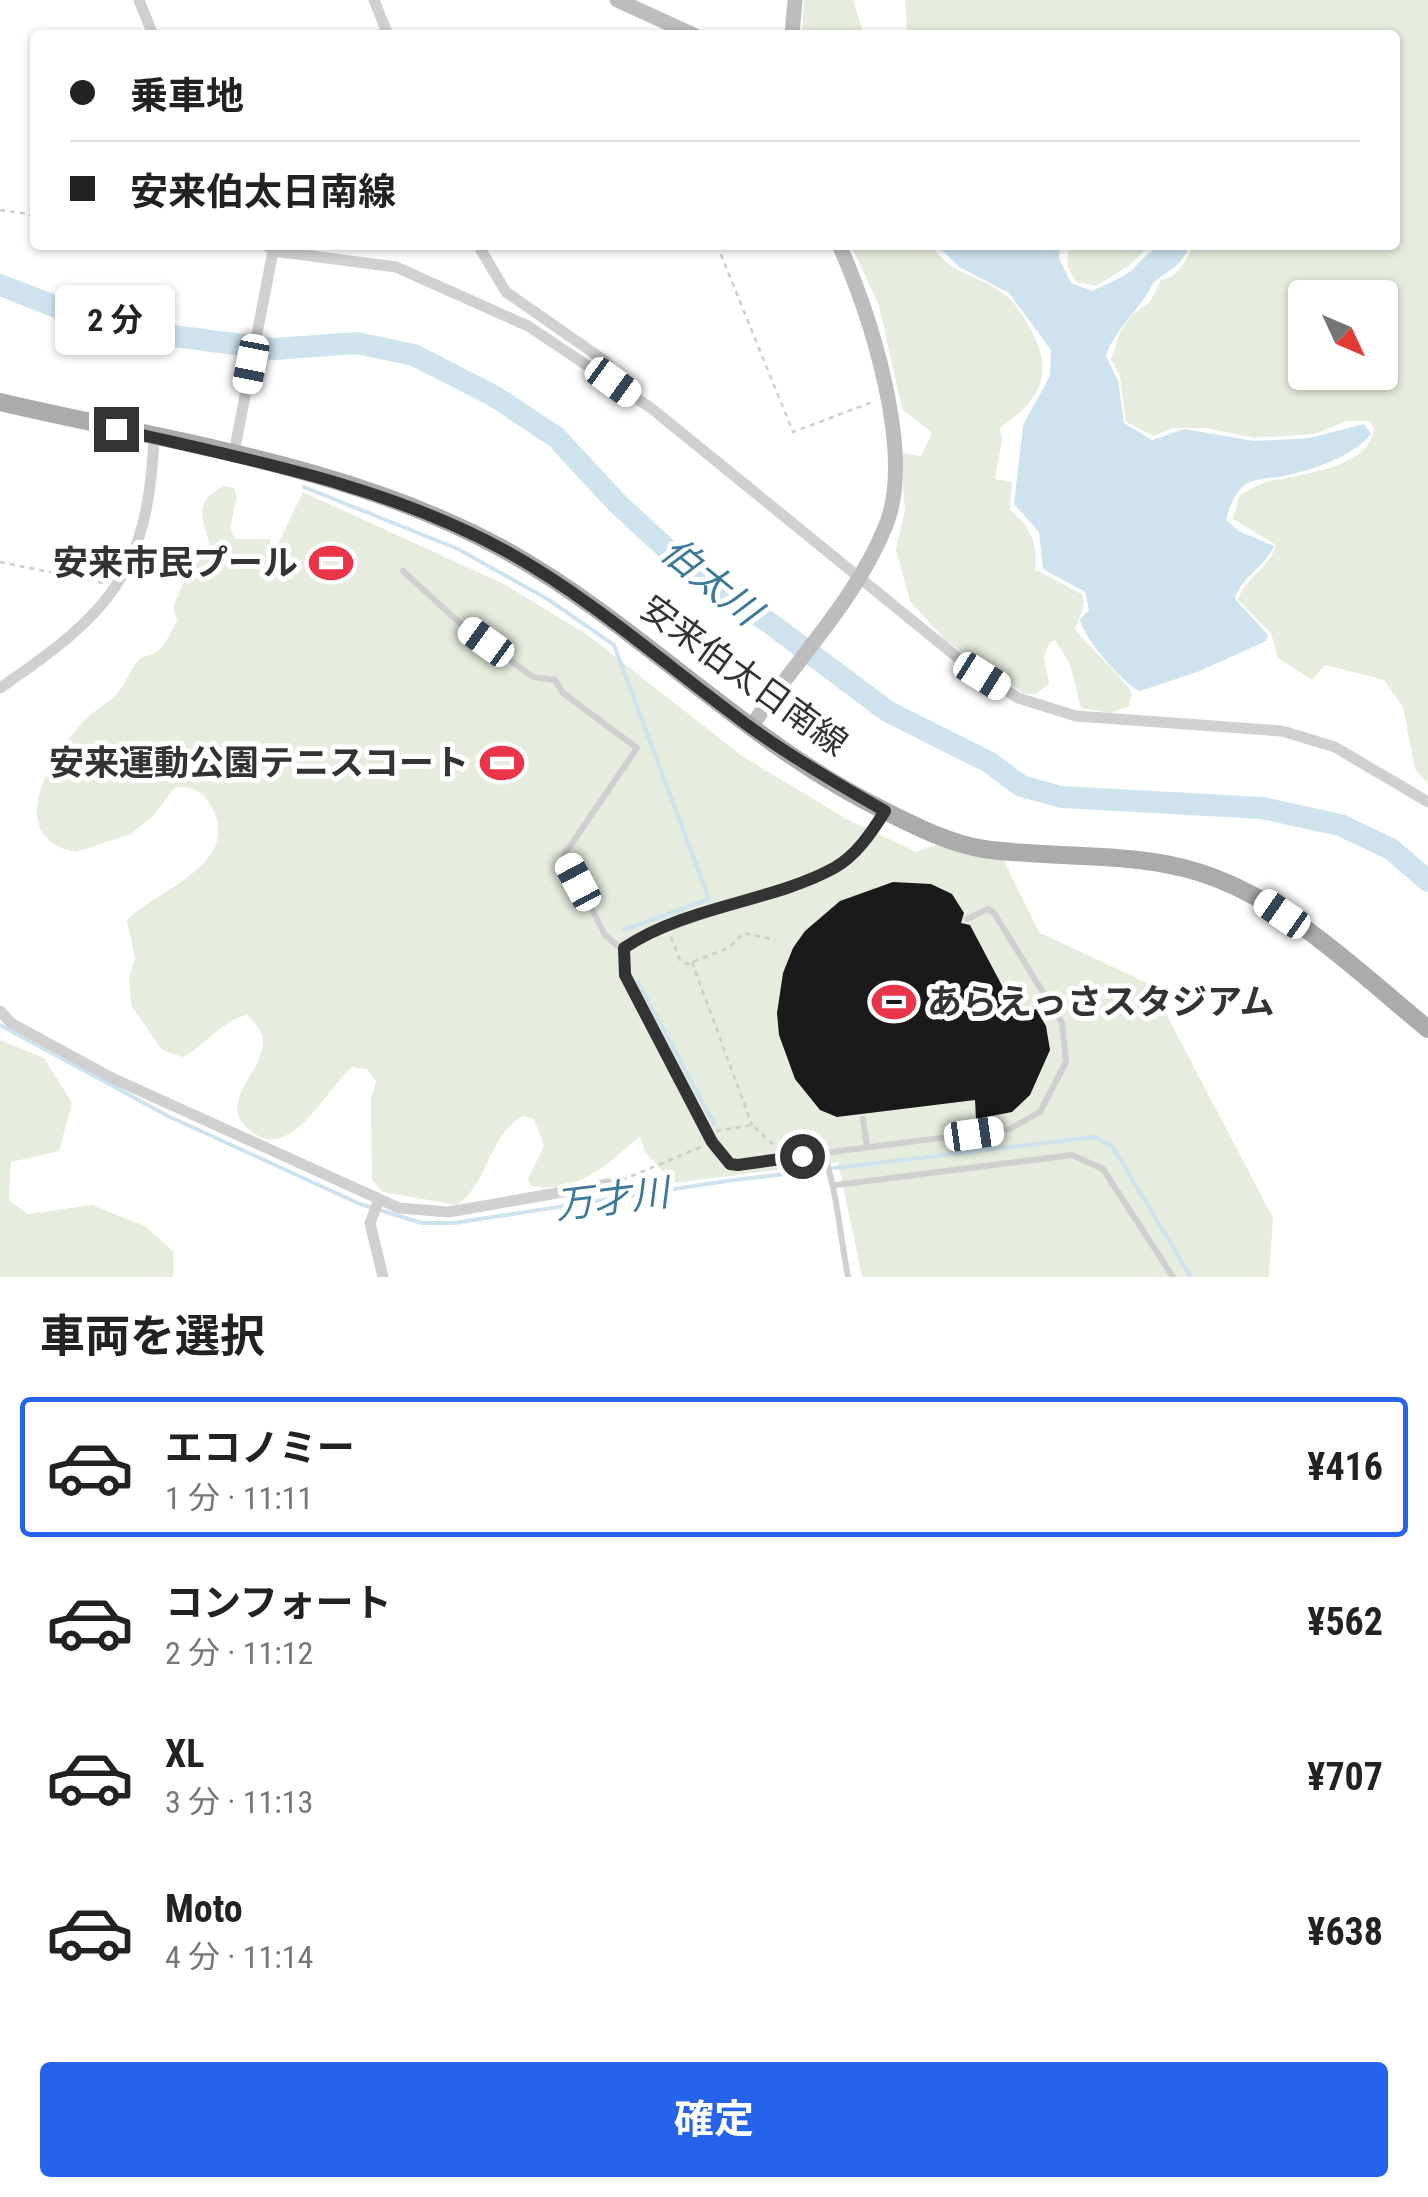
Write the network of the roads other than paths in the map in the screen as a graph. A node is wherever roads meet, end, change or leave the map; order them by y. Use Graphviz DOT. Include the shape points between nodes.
graph roads {
  1 [pos="139,0"];
  2 [pos="374,0"];
  3 [pos="617,0"];
  4 [pos="795,0"];
  5 [pos="150,30"];
  6 [pos="386,30"];
  7 [pos="683,30"];
  8 [pos="792,30"];
  9 [pos="481,250"];
  10 [pos="841,250"];
  11 [pos="270,252"];
  12 [pos="634,397"];
  13 [pos="0,402"];
  14 [pos="154,438"];
  15 [pos="234,453"];
  16 [pos="404,571"];
  17 [pos="855,580"];
  18 [pos="0,688"];
  19 [pos="751,727"];
  20 [pos="1428,802"];
  21 [pos="885,811"];
  22 [pos="966,919"];
  23 [pos="624,948"];
  24 [pos="0,1010"];
  25 [pos="1428,1029"];
  26 [pos="863,1118"];
  27 [pos="867,1148"];
  28 [pos="824,1153"];
  29 [pos="608,1184"];
  30 [pos="836,1185"];
  31 [pos="379,1200"];
  32 [pos="384,1277"];
  33 [pos="848,1277"];
  34 [pos="1173,1277"];
  1 -- 5 [label="street"];
  2 -- 6 [label="street"];
  3 -- 7 [label="street"];
  4 -- 8 [label="street"];
  9 -- 12 [label="street" via="506,292 605,361"];
  10 -- 17 [label="street" via="863,297 886,397 894,496 888,522"];
  11 -- 12 [label="street" via="396,268 468,296 544,336"];
  11 -- 15 [label="street"];
  12 -- 17 [label="street"];
  13 -- 14 [label="main road, 安来伯太日南線"];
  14 -- 15 [label="main road, 安来伯太日南線"];
  14 -- 18 [label="street" via="151,504 119,586 48,656"];
  15 -- 19 [label="main road, 安来伯太日南線" via="405,504 505,551 642,642"];
  16 -- 23 [label="lane" via="462,625 533,677 555,680 562,693 637,748 564,856 605,935"];
  17 -- 19 [label="street"];
  17 -- 20 [label="street" via="1018,698 1076,716 1282,731 1334,747"];
  19 -- 21 [label="main road, 安来伯太日南線"];
  21 -- 23 [label="lane" via="860,847 834,868 667,926"];
  21 -- 25 [label="main road, 安来伯太日南線" via="979,849 1160,864 1229,882 1304,930"];
  22 -- 27 [label="lane" via="988,909 994,914 1062,1023 1066,1062 1040,1112 1016,1128"];
  23 -- 28 [label="lane" via="625,975 707,1133 730,1164"];
  24 -- 31 [label="street" via="112,1078"];
  26 -- 27 [label="lane"];
  27 -- 28 [label="lane"];
  28 -- 30 [label="lane"];
  29 -- 31 [label="street" via="430,1214"];
  30 -- 33 [label="lane"];
  30 -- 34 [label="lane" via="1086,1158 1103,1169"];
  31 -- 32 [label="street" via="370,1223"];
}
